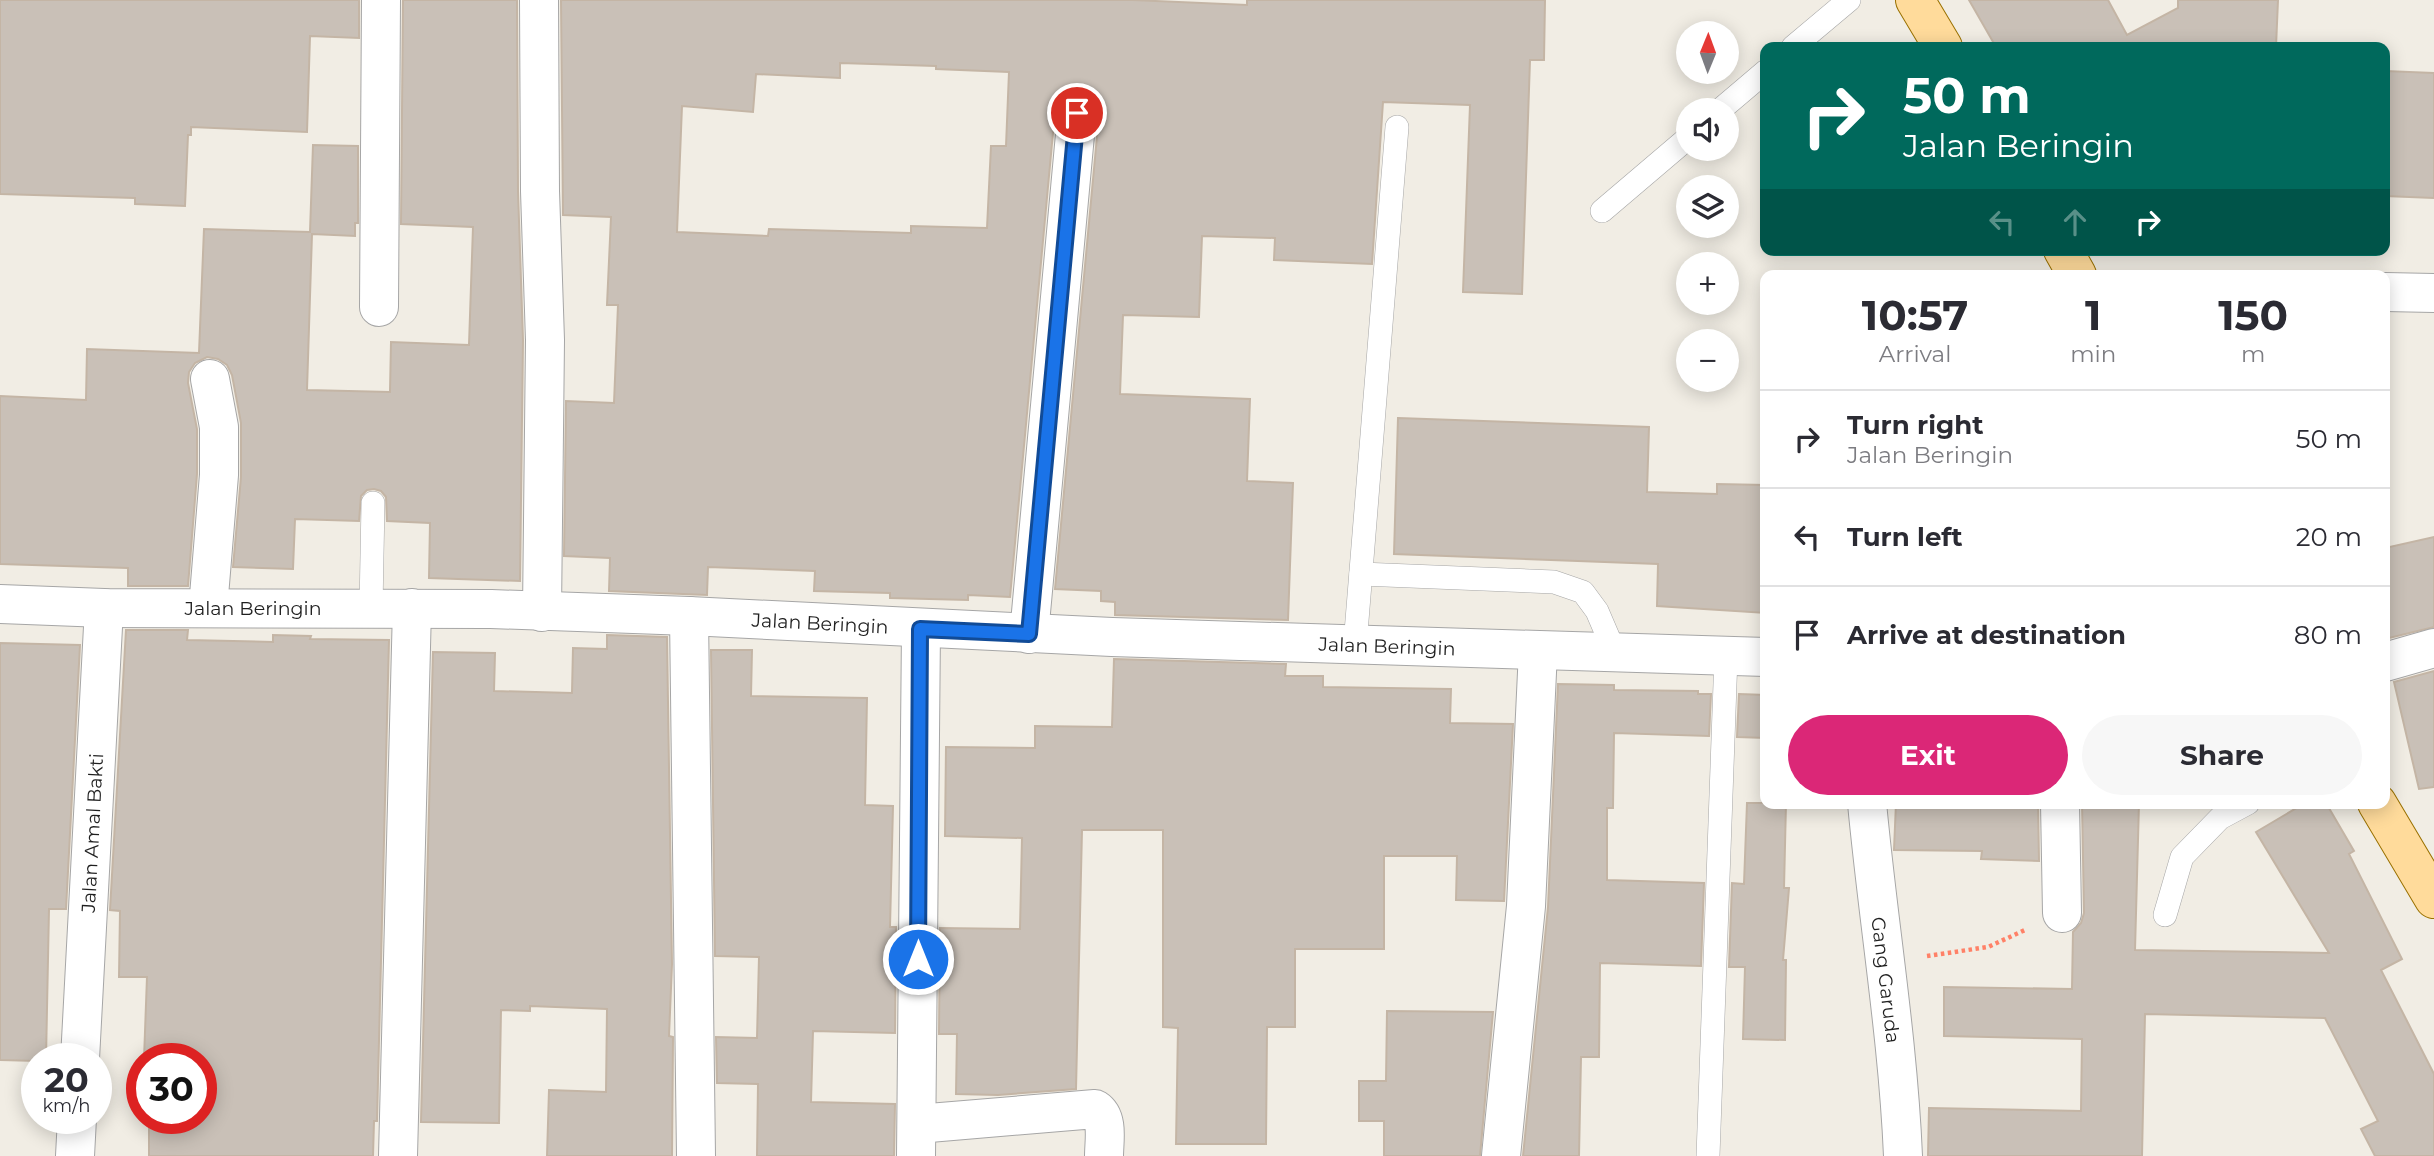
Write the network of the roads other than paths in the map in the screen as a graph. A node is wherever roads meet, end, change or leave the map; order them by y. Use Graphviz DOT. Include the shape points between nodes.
graph roads {
  1 [pos="381,0"];
  2 [pos="539,0"];
  3 [pos="1849,0"];
  4 [pos="1915,0"];
  5 [pos="1799,42"];
  6 [pos="1940,42"];
  7 [pos="1760,76"];
  8 [pos="1734,98"];
  9 [pos="1077,113"];
  10 [pos="1397,128"];
  11 [pos="1676,148"];
  12 [pos="1602,211"];
  13 [pos="2390,292"];
  14 [pos="2434,293"];
  15 [pos="379,307"];
  16 [pos="210,379"];
  17 [pos="373,503"];
  18 [pos="1361,573"];
  19 [pos="0,604"];
  20 [pos="104,608"];
  21 [pos="208,608"];
  22 [pos="371,608"];
  23 [pos="412,608"];
  24 [pos="542,612"];
  25 [pos="689,616"];
  26 [pos="920,629"];
  27 [pos="1029,634"];
  28 [pos="1355,645"];
  29 [pos="2434,648"];
  30 [pos="1538,651"];
  31 [pos="1615,653"];
  32 [pos="1726,656"];
  33 [pos="1760,657"];
  34 [pos="2390,661"];
  35 [pos="1868,809"];
  36 [pos="2060,809"];
  37 [pos="2237,809"];
  38 [pos="2381,809"];
  39 [pos="2434,899"];
  40 [pos="2062,913"];
  41 [pos="2165,915"];
  42 [pos="81,1043"];
  43 [pos="76,1134"];
  44 [pos="917,1140"];
  45 [pos="75,1156"];
  46 [pos="398,1156"];
  47 [pos="696,1156"];
  48 [pos="1104,1156"];
  49 [pos="1501,1156"];
  50 [pos="1708,1156"];
  51 [pos="1903,1156"];
  1 -- 15 [label="street"];
  2 -- 24 [label="street" via="545,340"];
  3 -- 5 [label="lane"];
  4 -- 6 [label="main road"];
  7 -- 8 [label="lane"];
  9 -- 27 [label="street"];
  10 -- 18 [label="lane"];
  11 -- 12 [label="lane"];
  13 -- 14 [label="street"];
  16 -- 21 [label="street" via="219,427 219,475"];
  17 -- 22 [label="lane"];
  18 -- 28 [label="lane"];
  18 -- 31 [label="lane" via="1554,582 1583,592 1597,611"];
  19 -- 20 [label="street, Jalan Beringin"];
  20 -- 21 [label="street, Jalan Beringin"];
  20 -- 42 [label="street, Jalan Amal Bakti"];
  21 -- 22 [label="street, Jalan Beringin"];
  22 -- 23 [label="street, Jalan Beringin"];
  23 -- 24 [label="street, Jalan Beringin"];
  23 -- 46 [label="street"];
  24 -- 25 [label="street, Jalan Beringin"];
  25 -- 26 [label="street, Jalan Beringin"];
  25 -- 47 [label="street"];
  26 -- 27 [label="street, Jalan Beringin"];
  26 -- 44 [label="street"];
  27 -- 28 [label="street, Jalan Beringin"];
  28 -- 30 [label="street, Jalan Beringin"];
  29 -- 34 [label="street"];
  30 -- 31 [label="street, Jalan Beringin"];
  30 -- 49 [label="street" via="1526,906"];
  31 -- 32 [label="street, Jalan Beringin"];
  32 -- 33 [label="street, Jalan Beringin"];
  32 -- 50 [label="lane"];
  35 -- 51 [label="street, Gang Garuda"];
  36 -- 40 [label="street"];
  37 -- 41 [label="lane" via="2220,818 2182,857"];
  38 -- 39 [label="main road"];
  43 -- 45 [label="street"];
  44 -- 48 [label="street" via="1095,1109 1104,1121"];
}
